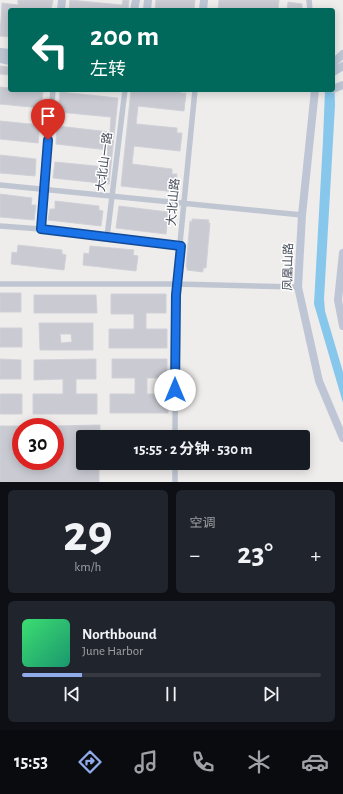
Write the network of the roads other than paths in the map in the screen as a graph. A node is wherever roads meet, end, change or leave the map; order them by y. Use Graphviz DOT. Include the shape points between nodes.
graph roads {
  1 [pos="343,54"];
  2 [pos="336,67"];
  3 [pos="53,92"];
  4 [pos="125,92"];
  5 [pos="195,92"];
  6 [pos="315,92"];
  7 [pos="0,185"];
  8 [pos="44,189"];
  9 [pos="112,196"];
  10 [pos="185,204"];
  11 [pos="302,215"];
  12 [pos="0,226"];
  13 [pos="41,229"];
  14 [pos="107,237"];
  15 [pos="181,246"];
  16 [pos="343,253"];
  17 [pos="0,284"];
  18 [pos="176,284"];
  19 [pos="298,287"];
  20 [pos="343,326"];
  21 [pos="175,430"];
  22 [pos="343,438"];
  23 [pos="175,470"];
  24 [pos="174,482"];
  1 -- 2 [label="street"];
  3 -- 8 [label="street"];
  4 -- 9 [label="street, 大北山一路"];
  5 -- 10 [label="street, 大北山路"];
  6 -- 11 [label="street, 凤凰山路"];
  7 -- 8 [label="street"];
  8 -- 9 [label="street"];
  8 -- 13 [label="street"];
  9 -- 10 [label="street"];
  9 -- 14 [label="street, 大北山一路"];
  10 -- 11 [label="street"];
  10 -- 15 [label="street, 大北山路"];
  11 -- 19 [label="street, 凤凰山路"];
  12 -- 13 [label="street"];
  13 -- 14 [label="street"];
  14 -- 15 [label="street"];
  15 -- 18 [label="street, 大北山路"];
  16 -- 20 [label="street" via="338,300"];
  17 -- 18 [label="street"];
  18 -- 19 [label="street"];
  18 -- 21 [label="street, 大北山路"];
  19 -- 22 [label="street, 凤凰山路" via="318,381"];
  23 -- 24 [label="street"];
}
